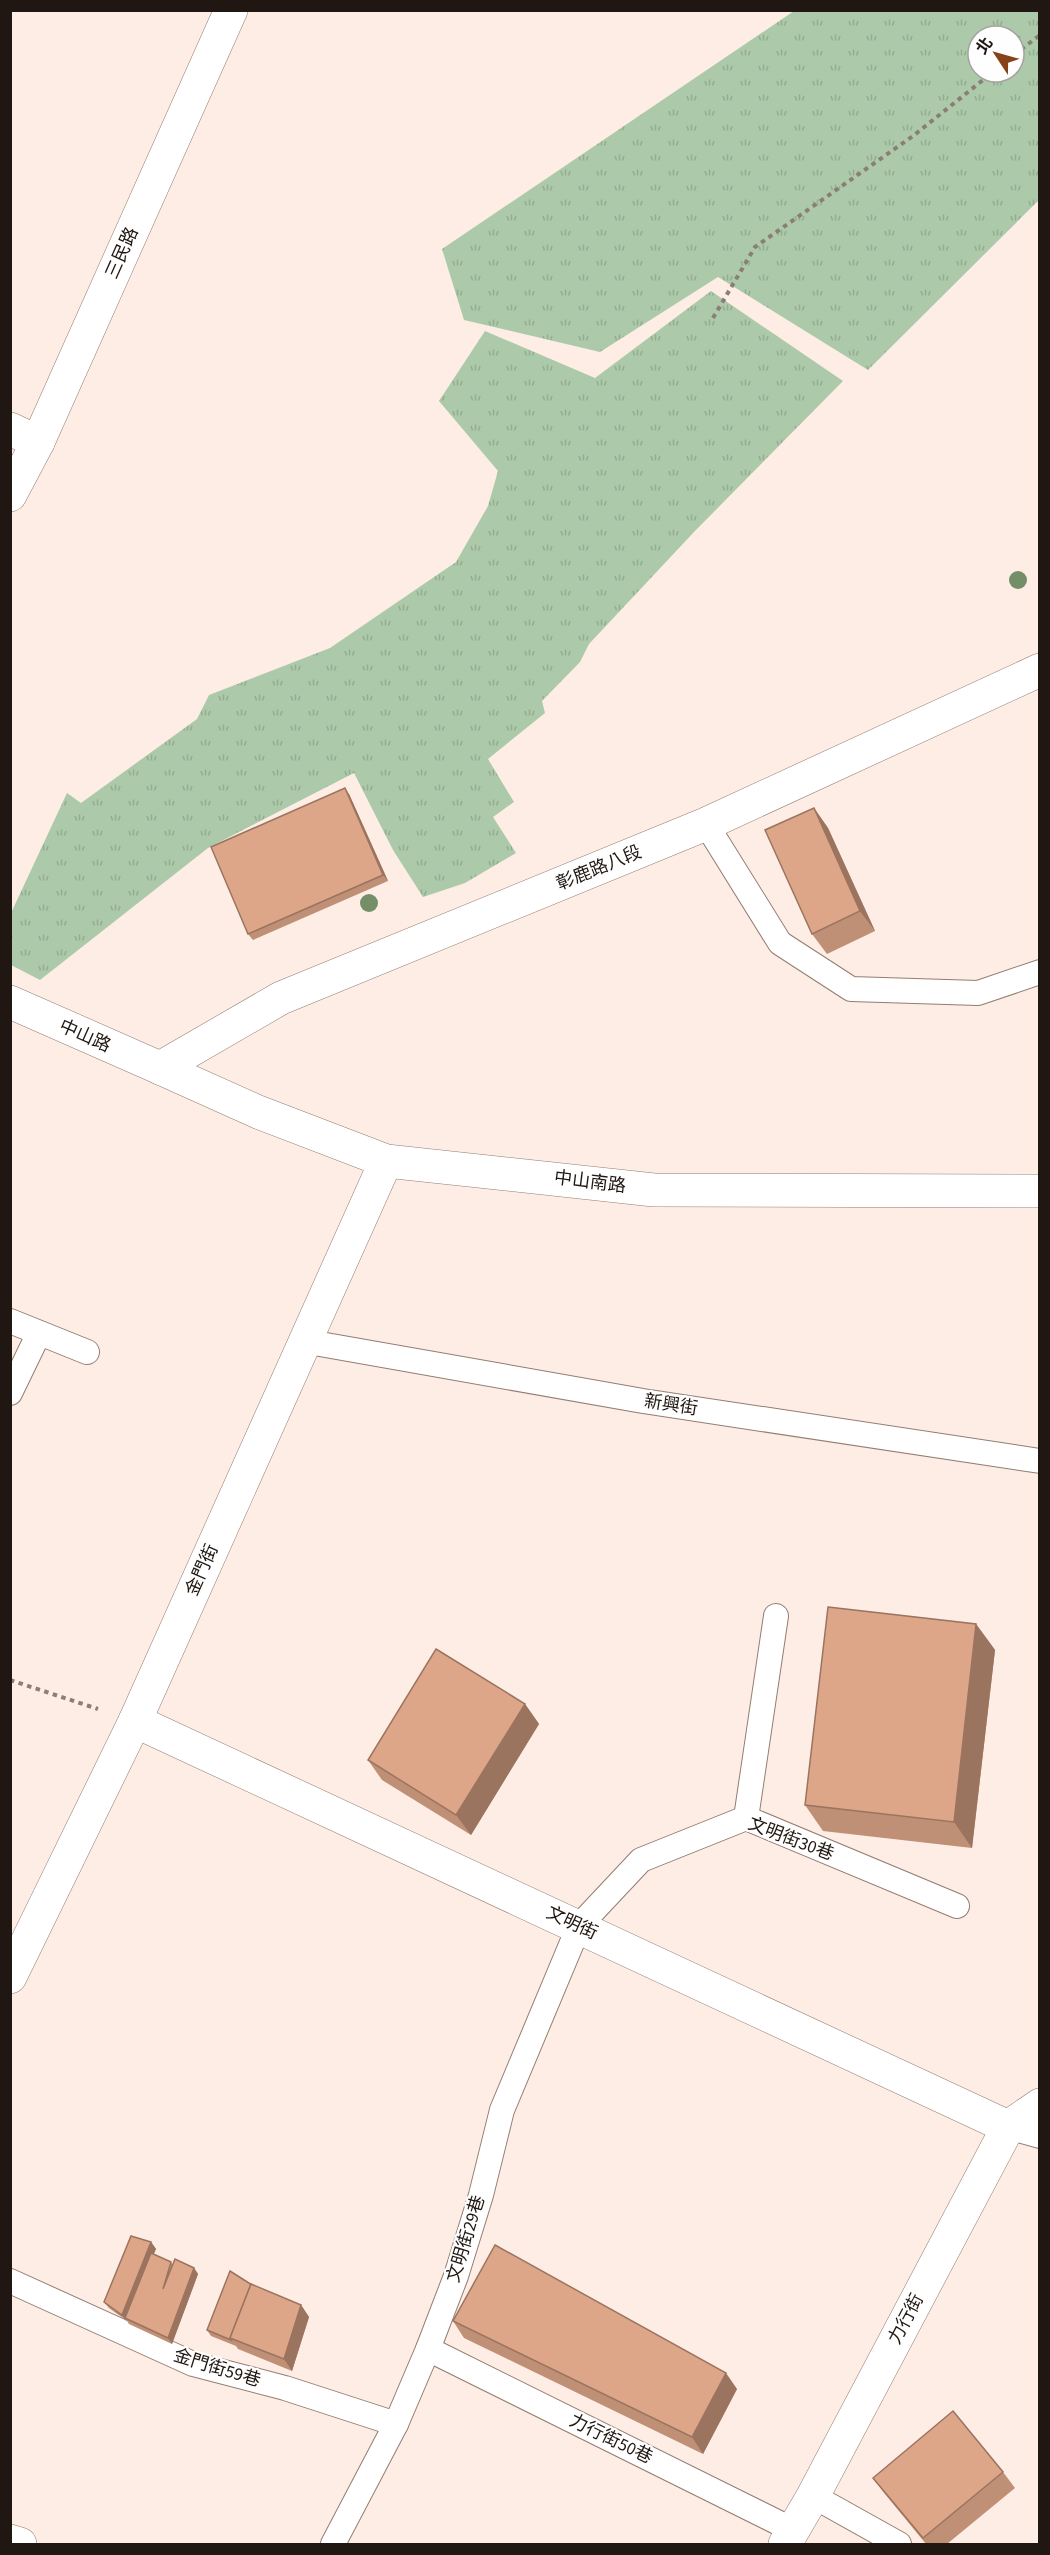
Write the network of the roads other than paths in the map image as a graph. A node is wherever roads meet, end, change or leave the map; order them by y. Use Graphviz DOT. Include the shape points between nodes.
graph roads {
  1 [pos="231,10"];
  2 [pos="24,436"];
  3 [pos="10,495"];
  4 [pos="1040,670"];
  5 [pos="706,824"];
  6 [pos="1040,972"];
  7 [pos="10,1002"];
  8 [pos="160,1068"];
  9 [pos="386,1161"];
  10 [pos="1040,1191"];
  11 [pos="10,1321"];
  12 [pos="39,1333"];
  13 [pos="303,1341"];
  14 [pos="87,1352"];
  15 [pos="10,1393"];
  16 [pos="1040,1461"];
  17 [pos="776,1616"];
  18 [pos="135,1721"];
  19 [pos="746,1818"];
  20 [pos="957,1906"];
  21 [pos="579,1926"];
  22 [pos="10,1977"];
  23 [pos="1040,2105"];
  24 [pos="1008,2127"];
  25 [pos="1040,2136"];
  26 [pos="10,2282"];
  27 [pos="428,2349"];
  28 [pos="396,2424"];
  29 [pos="813,2496"];
  30 [pos="789,2537"];
  31 [pos="10,2541"];
  32 [pos="20,2544"];
  33 [pos="333,2544"];
  34 [pos="899,2544"];
  1 -- 2 [label="street, 三民路"];
  2 -- 3 [label="street, 三民路"];
  4 -- 5 [label="street, 彰鹿路八段"];
  5 -- 6 [label="lane" via="780,943 851,990 978,993"];
  5 -- 8 [label="street, 彰鹿路八段" via="281,998"];
  7 -- 8 [label="street, 中山路"];
  8 -- 9 [label="street, 中山南路" via="258,1112"];
  9 -- 10 [label="street, 中山南路" via="654,1190"];
  9 -- 13 [label="street, 金門街"];
  11 -- 12 [label="lane"];
  12 -- 14 [label="lane"];
  12 -- 15 [label="lane"];
  13 -- 16 [label="lane, 新興街" via="643,1401"];
  13 -- 18 [label="street, 金門街"];
  17 -- 19 [label="lane"];
  18 -- 21 [label="street, 文明街"];
  18 -- 22 [label="street, 金門街"];
  19 -- 20 [label="lane, 文明街30巷"];
  19 -- 21 [label="lane, 文明街30巷" via="641,1860"];
  21 -- 24 [label="street, 文明街"];
  21 -- 27 [label="lane, 文明街29巷" via="502,2110 481,2195"];
  23 -- 24 [label="street, 力行街"];
  24 -- 25 [label="lane"];
  24 -- 29 [label="street, 力行街"];
  26 -- 28 [label="lane, 金門街59巷" via="193,2364 285,2388"];
  27 -- 28 [label="lane, 文明街29巷"];
  27 -- 30 [label="lane, 力行街50巷"];
  28 -- 33 [label="lane, 文明街29巷"];
  29 -- 30 [label="street, 力行街"];
  29 -- 34 [label="lane"];
  31 -- 32 [label="street"];
}
